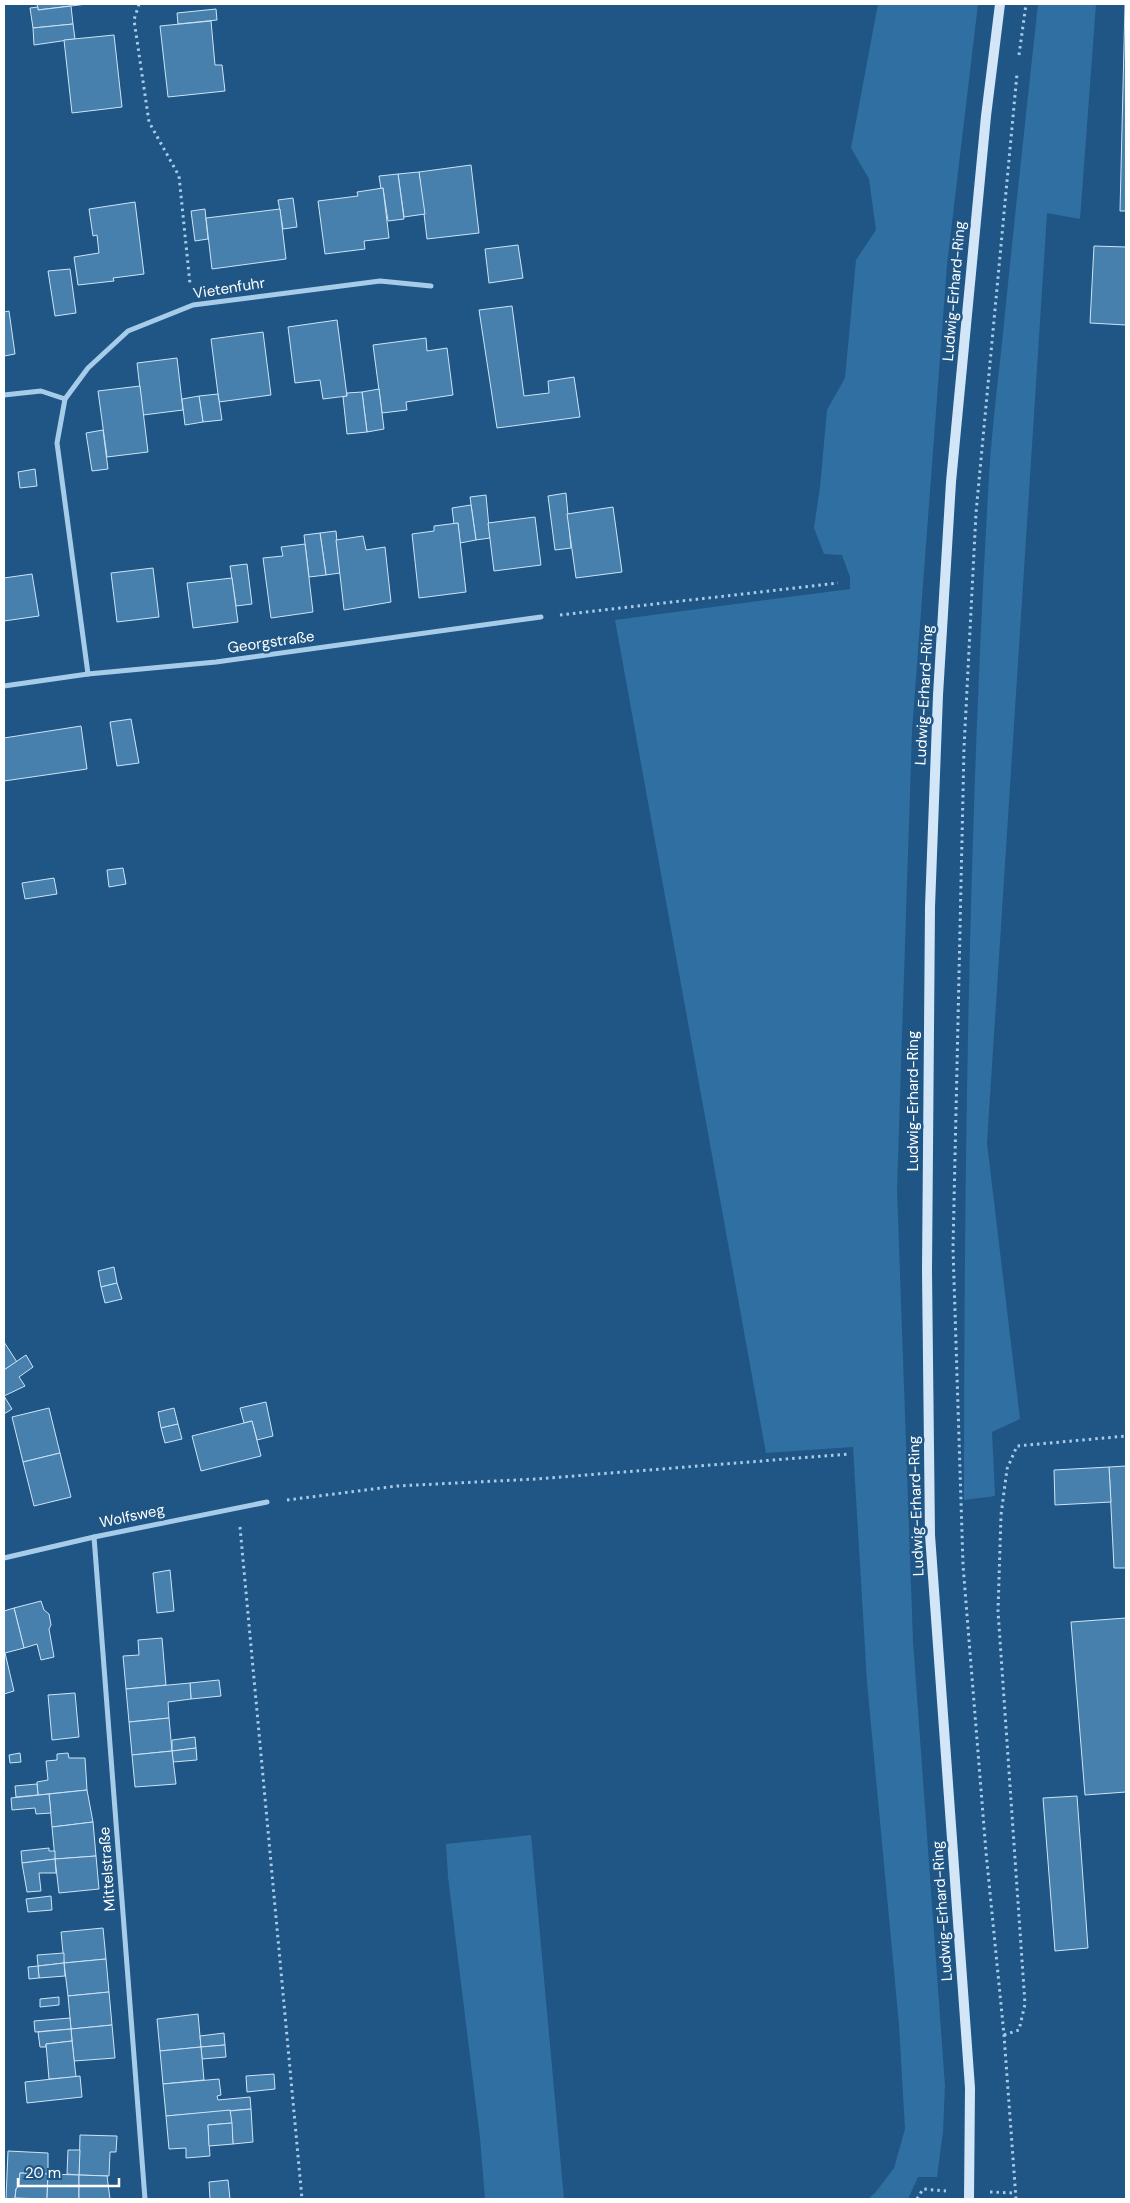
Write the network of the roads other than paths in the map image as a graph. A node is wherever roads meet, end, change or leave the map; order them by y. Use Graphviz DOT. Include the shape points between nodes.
graph roads {
  1 [pos="1000,4"];
  2 [pos="431,286"];
  3 [pos="4,395"];
  4 [pos="65,399"];
  5 [pos="541,617"];
  6 [pos="88,674"];
  7 [pos="4,686"];
  8 [pos="267,1502"];
  9 [pos="94,1537"];
  10 [pos="4,1558"];
  11 [pos="145,2199"];
  12 [pos="969,2199"];
  1 -- 12 [label="main road, Ludwig-Erhard-Ring" via="986,116 951,482 930,907 927,1271 930,1535 970,2088"];
  2 -- 4 [label="street, Vietenfuhr" via="380,281 193,305 128,330 88,368"];
  3 -- 4 [label="street" via="41,391"];
  4 -- 6 [label="street, Vietenfuhr" via="57,444"];
  5 -- 6 [label="street, Georgstraße" via="216,662"];
  6 -- 7 [label="street, Georgstraße"];
  8 -- 9 [label="street, Wolfsweg"];
  9 -- 10 [label="street, Wolfsweg"];
  9 -- 11 [label="street, Mittelstraße"];
}
